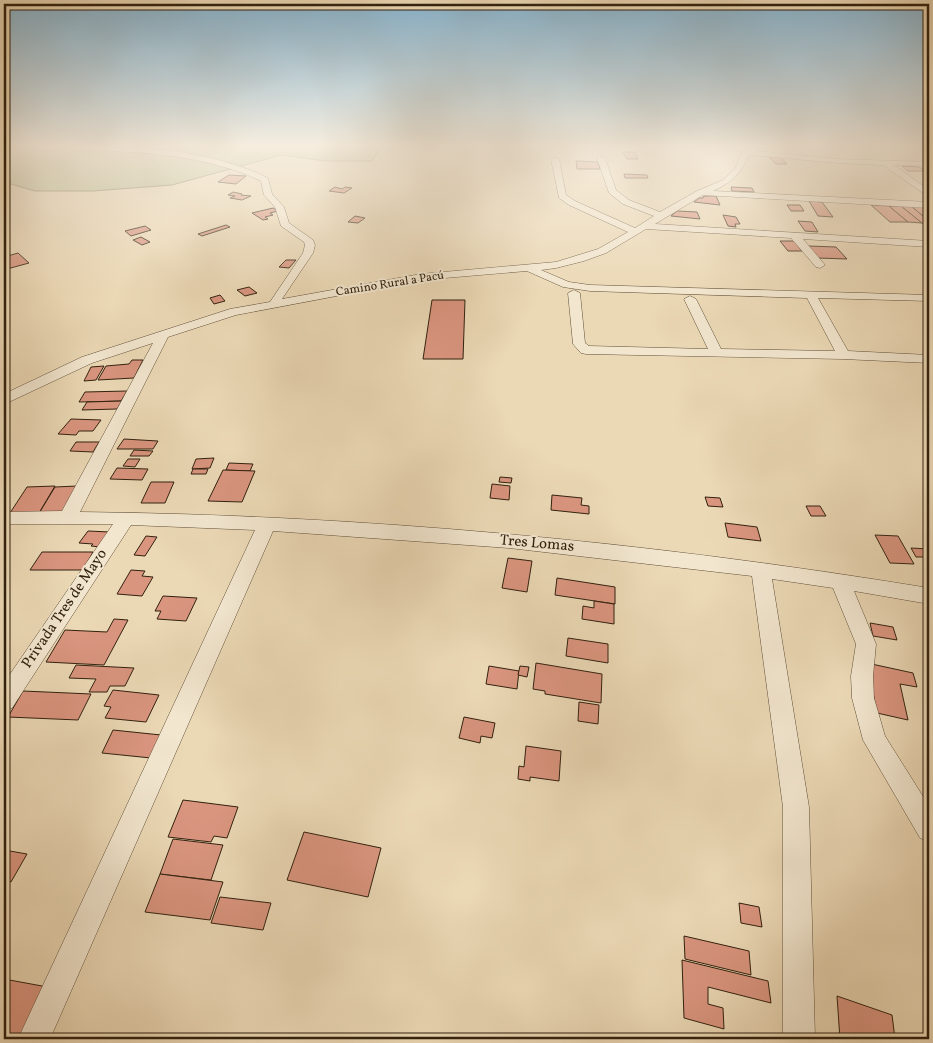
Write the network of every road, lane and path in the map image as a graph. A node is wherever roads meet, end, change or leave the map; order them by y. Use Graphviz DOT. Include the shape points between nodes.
graph roads {
  1 [pos="268,195"];
  2 [pos="562,195"];
  3 [pos="617,195"];
  4 [pos="697,195"];
  5 [pos="732,195"];
  6 [pos="929,205"];
  7 [pos="661,216"];
  8 [pos="638,229"];
  9 [pos="793,234"];
  10 [pos="929,244"];
  11 [pos="820,265"];
  12 [pos="528,268"];
  13 [pos="571,289"];
  14 [pos="929,298"];
  15 [pos="690,299"];
  16 [pos="814,299"];
  17 [pos="275,304"];
  18 [pos="929,305"];
  19 [pos="164,334"];
  20 [pos="717,354"];
  21 [pos="843,354"];
  22 [pos="929,359"];
  23 [pos="4,399"];
  24 [pos="134,518"];
  25 [pos="67,519"];
  26 [pos="7,523"];
  27 [pos="267,524"];
  28 [pos="761,571"];
  29 [pos="840,581"];
  30 [pos="929,596"];
  31 [pos="4,701"];
  32 [pos="929,829"];
  33 [pos="34,1039"];
  34 [pos="799,1039"];
  1 -- 17 [label="street" via="281,209 284,224 310,244 308,253"];
  2 -- 8 [label="street" via="572,203"];
  3 -- 7 [label="street" via="626,202"];
  4 -- 7 [label="street, Camino Rural a Pacú"];
  5 -- 6 [label="street"];
  7 -- 8 [label="street, Camino Rural a Pacú"];
  8 -- 9 [label="street"];
  8 -- 12 [label="street, Camino Rural a Pacú" via="602,251 580,259"];
  9 -- 10 [label="street"];
  9 -- 11 [label="street"];
  12 -- 13 [label="street"];
  12 -- 17 [label="street, Camino Rural a Pacú" via="421,278"];
  13 -- 15 [label="street" via="585,296"];
  13 -- 16 [label="street"];
  13 -- 20 [label="street" via="579,344 586,350"];
  14 -- 16 [label="street"];
  15 -- 16 [label="street"];
  15 -- 20 [label="street"];
  16 -- 18 [label="street"];
  16 -- 21 [label="street"];
  17 -- 19 [label="street, Camino Rural a Pacú" via="234,312"];
  19 -- 23 [label="street, Camino Rural a Pacú" via="87,360"];
  19 -- 25 [label="street"];
  20 -- 21 [label="street"];
  21 -- 22 [label="street"];
  24 -- 25 [label="street, Tres Lomas"];
  24 -- 27 [label="street, Tres Lomas"];
  24 -- 31 [label="street, Privada Tres de Mayo"];
  25 -- 26 [label="street, Tres Lomas"];
  27 -- 28 [label="street, Tres Lomas" via="411,532 589,549"];
  27 -- 33 [label="street"];
  28 -- 29 [label="street, Tres Lomas"];
  28 -- 34 [label="street" via="796,808"];
  29 -- 30 [label="street, Tres Lomas"];
  29 -- 32 [label="street" via="866,644 863,698 875,740"];
}
